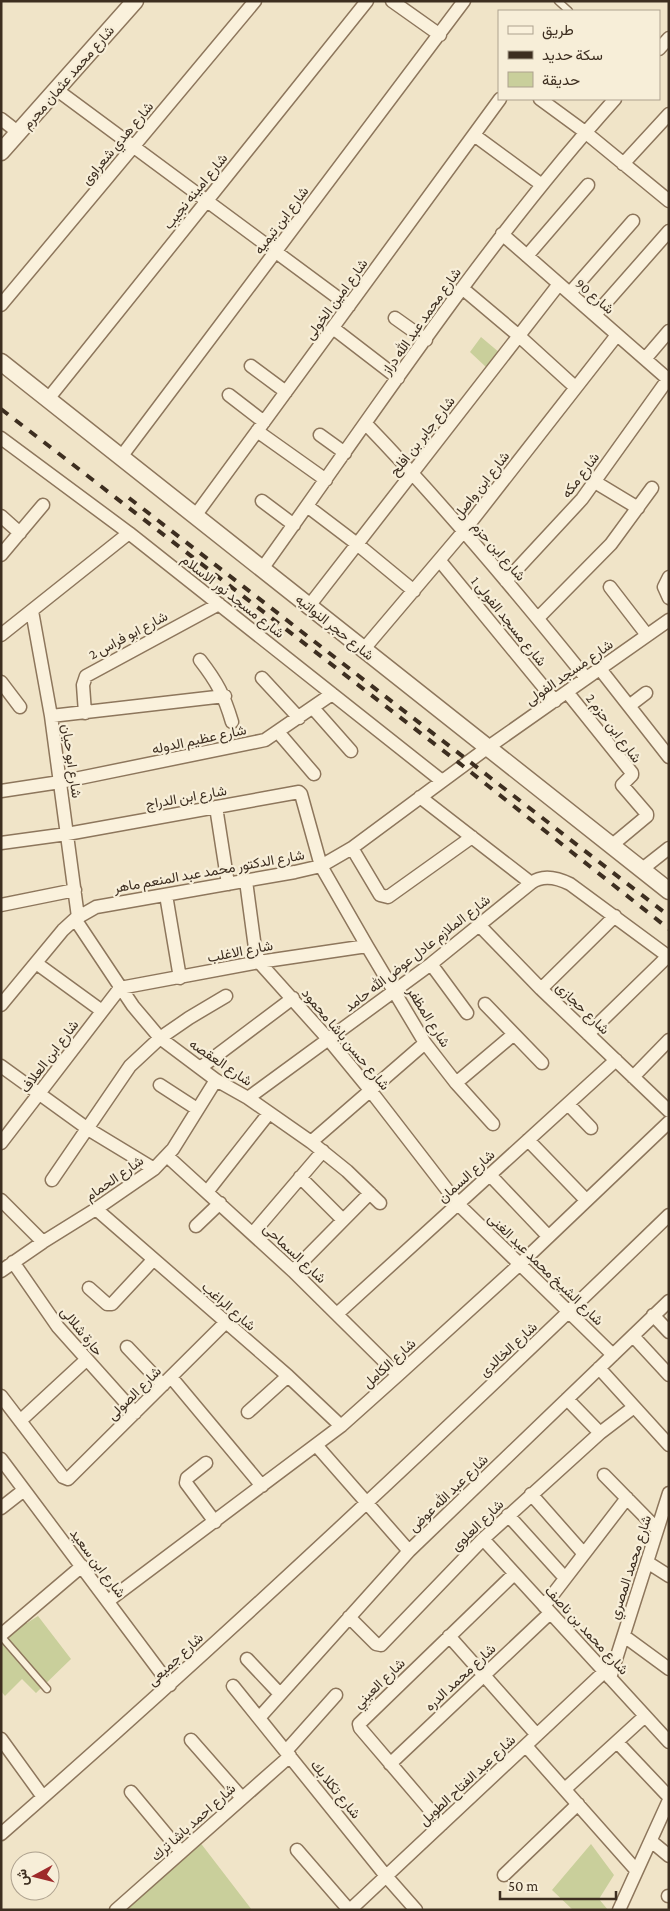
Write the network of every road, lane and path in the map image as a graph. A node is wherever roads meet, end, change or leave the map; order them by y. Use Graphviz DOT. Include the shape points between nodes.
graph roads {
  1 [pos="135,1"];
  2 [pos="255,1"];
  3 [pos="367,1"];
  4 [pos="392,1"];
  5 [pos="464,1"];
  6 [pos="558,1"];
  7 [pos="568,10"];
  8 [pos="440,36"];
  9 [pos="669,38"];
  10 [pos="660,48"];
  11 [pos="56,90"];
  12 [pos="499,100"];
  13 [pos="541,100"];
  14 [pos="614,100"];
  15 [pos="669,114"];
  16 [pos="1,118"];
  17 [pos="585,132"];
  18 [pos="19,133"];
  19 [pos="474,135"];
  20 [pos="133,147"];
  21 [pos="1,152"];
  22 [pos="624,164"];
  23 [pos="542,185"];
  24 [pos="588,185"];
  25 [pos="207,201"];
  26 [pos="669,201"];
  27 [pos="633,221"];
  28 [pos="669,231"];
  29 [pos="502,234"];
  30 [pos="276,252"];
  31 [pos="527,256"];
  32 [pos="559,284"];
  33 [pos="462,288"];
  34 [pos="570,293"];
  35 [pos="1,305"];
  36 [pos="349,306"];
  37 [pos="595,315"];
  38 [pos="395,318"];
  39 [pos="333,328"];
  40 [pos="669,331"];
  41 [pos="617,335"];
  42 [pos="519,336"];
  43 [pos="426,340"];
  44 [pos="645,359"];
  45 [pos="1,362"];
  46 [pos="251,366"];
  47 [pos="398,378"];
  48 [pos="668,379"];
  49 [pos="575,387"];
  50 [pos="286,392"];
  51 [pos="229,395"];
  52 [pos="48,399"];
  53 [pos="366,424"];
  54 [pos="261,427"];
  55 [pos="320,435"];
  56 [pos="1,438"];
  57 [pos="345,453"];
  58 [pos="121,457"];
  59 [pos="413,473"];
  60 [pos="326,480"];
  61 [pos="595,482"];
  62 [pos="652,488"];
  63 [pos="262,501"];
  64 [pos="43,505"];
  65 [pos="307,506"];
  66 [pos="638,508"];
  67 [pos="1,516"];
  68 [pos="195,516"];
  69 [pos="294,525"];
  70 [pos="463,532"];
  71 [pos="20,533"];
  72 [pos="129,533"];
  73 [pos="357,544"];
  74 [pos="1,556"];
  75 [pos="440,560"];
  76 [pos="262,569"];
  77 [pos="669,577"];
  78 [pos="506,581"];
  79 [pos="610,587"];
  80 [pos="414,591"];
  81 [pos="669,598"];
  82 [pos="219,604"];
  83 [pos="309,606"];
  84 [pos="32,611"];
  85 [pos="538,618"];
  86 [pos="669,620"];
  87 [pos="4,627"];
  88 [pos="647,635"];
  89 [pos="363,650"];
  90 [pos="200,660"];
  91 [pos="600,669"];
  92 [pos="262,678"];
  93 [pos="586,678"];
  94 [pos="1,682"];
  95 [pos="567,692"];
  96 [pos="646,693"];
  97 [pos="332,694"];
  98 [pos="225,696"];
  99 [pos="555,701"];
  100 [pos="629,706"];
  101 [pos="20,707"];
  102 [pos="312,708"];
  103 [pos="85,713"];
  104 [pos="51,716"];
  105 [pos="298,718"];
  106 [pos="232,722"];
  107 [pos="278,732"];
  108 [pos="487,748"];
  109 [pos="351,751"];
  110 [pos="669,758"];
  111 [pos="314,774"];
  112 [pos="60,782"];
  113 [pos="442,782"];
  114 [pos="1,791"];
  115 [pos="420,797"];
  116 [pos="216,808"];
  117 [pos="67,834"];
  118 [pos="472,837"];
  119 [pos="1,843"];
  120 [pos="611,846"];
  121 [pos="352,848"];
  122 [pos="669,848"];
  123 [pos="321,866"];
  124 [pos="641,870"];
  125 [pos="246,881"];
  126 [pos="531,883"];
  127 [pos="228,884"];
  128 [pos="75,890"];
  129 [pos="669,891"];
  130 [pos="166,894"];
  131 [pos="1,905"];
  132 [pos="615,916"];
  133 [pos="77,918"];
  134 [pos="479,925"];
  135 [pos="366,946"];
  136 [pos="668,956"];
  137 [pos="259,962"];
  138 [pos="36,963"];
  139 [pos="431,964"];
  140 [pos="180,978"];
  141 [pos="120,988"];
  142 [pos="541,989"];
  143 [pos="394,991"];
  144 [pos="226,996"];
  145 [pos="293,998"];
  146 [pos="485,1004"];
  147 [pos="1,1005"];
  148 [pos="102,1011"];
  149 [pos="467,1013"];
  150 [pos="514,1034"];
  151 [pos="588,1034"];
  152 [pos="160,1038"];
  153 [pos="329,1040"];
  154 [pos="669,1040"];
  155 [pos="425,1043"];
  156 [pos="616,1060"];
  157 [pos="542,1063"];
  158 [pos="1,1066"];
  159 [pos="200,1068"];
  160 [pos="633,1077"];
  161 [pos="216,1080"];
  162 [pos="456,1083"];
  163 [pos="160,1084"];
  164 [pos="370,1090"];
  165 [pos="39,1094"];
  166 [pos="248,1098"];
  167 [pos="568,1104"];
  168 [pos="197,1109"];
  169 [pos="669,1111"];
  170 [pos="269,1113"];
  171 [pos="669,1122"];
  172 [pos="493,1124"];
  173 [pos="591,1128"];
  174 [pos="88,1129"];
  175 [pos="528,1140"];
  176 [pos="311,1142"];
  177 [pos="1,1143"];
  178 [pos="323,1151"];
  179 [pos="167,1156"];
  180 [pos="154,1169"];
  181 [pos="490,1175"];
  182 [pos="300,1178"];
  183 [pos="52,1180"];
  184 [pos="207,1192"];
  185 [pos="370,1193"];
  186 [pos="1,1200"];
  187 [pos="586,1200"];
  188 [pos="380,1203"];
  189 [pos="220,1204"];
  190 [pos="458,1204"];
  191 [pos="96,1209"];
  192 [pos="669,1215"];
  193 [pos="343,1220"];
  194 [pos="196,1226"];
  195 [pos="253,1233"];
  196 [pos="548,1236"];
  197 [pos="43,1242"];
  198 [pos="153,1260"];
  199 [pos="13,1262"];
  200 [pos="520,1264"];
  201 [pos="1,1271"];
  202 [pos="293,1271"];
  203 [pos="89,1288"];
  204 [pos="668,1302"];
  205 [pos="569,1312"];
  206 [pos="337,1314"];
  207 [pos="653,1315"];
  208 [pos="225,1323"];
  209 [pos="669,1332"];
  210 [pos="633,1336"];
  211 [pos="127,1347"];
  212 [pos="613,1355"];
  213 [pos="86,1360"];
  214 [pos="599,1368"];
  215 [pos="288,1376"];
  216 [pos="398,1376"];
  217 [pos="669,1376"];
  218 [pos="167,1381"];
  219 [pos="1,1396"];
  220 [pos="567,1399"];
  221 [pos="634,1407"];
  222 [pos="248,1412"];
  223 [pos="135,1413"];
  224 [pos="20,1420"];
  225 [pos="341,1426"];
  226 [pos="600,1433"];
  227 [pos="668,1444"];
  228 [pos="316,1445"];
  229 [pos="1,1459"];
  230 [pos="206,1463"];
  231 [pos="604,1474"];
  232 [pos="262,1486"];
  233 [pos="24,1490"];
  234 [pos="669,1493"];
  235 [pos="531,1494"];
  236 [pos="627,1498"];
  237 [pos="366,1503"];
  238 [pos="1,1508"];
  239 [pos="508,1515"];
  240 [pos="214,1522"];
  241 [pos="657,1529"];
  242 [pos="483,1539"];
  243 [pos="409,1551"];
  244 [pos="584,1554"];
  245 [pos="647,1562"];
  246 [pos="82,1566"];
  247 [pos="514,1574"];
  248 [pos="669,1576"];
  249 [pos="565,1578"];
  250 [pos="108,1601"];
  251 [pos="547,1609"];
  252 [pos="349,1618"];
  253 [pos="1,1635"];
  254 [pos="449,1636"];
  255 [pos="624,1636"];
  256 [pos="247,1659"];
  257 [pos="669,1669"];
  258 [pos="484,1675"];
  259 [pos="607,1675"];
  260 [pos="170,1685"];
  261 [pos="233,1686"];
  262 [pos="47,1689"];
  263 [pos="280,1694"];
  264 [pos="336,1695"];
  265 [pos="645,1716"];
  266 [pos="259,1718"];
  267 [pos="537,1735"];
  268 [pos="1,1739"];
  269 [pos="191,1740"];
  270 [pos="617,1742"];
  271 [pos="669,1742"];
  272 [pos="526,1746"];
  273 [pos="288,1754"];
  274 [pos="390,1764"];
  275 [pos="564,1789"];
  276 [pos="131,1792"];
  277 [pos="44,1797"];
  278 [pos="242,1798"];
  279 [pos="669,1799"];
  280 [pos="578,1804"];
  281 [pos="442,1824"];
  282 [pos="1,1834"];
  283 [pos="650,1841"];
  284 [pos="297,1850"];
  285 [pos="182,1852"];
  286 [pos="669,1856"];
  287 [pos="636,1870"];
  288 [pos="504,1875"];
  289 [pos="386,1876"];
  290 [pos="116,1910"];
  291 [pos="349,1910"];
  292 [pos="416,1910"];
  293 [pos="619,1910"];
  1 -- 11 [label="street, شارع محمد عثمان محرم"];
  2 -- 20 [label="street, شارع هدي شعراوى"];
  3 -- 25 [label="street, شارع امينه نجيب"];
  4 -- 8 [label="street"];
  5 -- 8 [label="street, شارع ابن تيميه"];
  6 -- 7 [label="lane"];
  8 -- 30 [label="street, شارع ابن تيميه"];
  9 -- 10 [label="street"];
  11 -- 18 [label="street, شارع محمد عثمان محرم"];
  11 -- 20 [label="street"];
  12 -- 19 [label="street, شارع امين الخولى"];
  13 -- 17 [label="street"];
  14 -- 17 [label="street, شارع محمد عبد الله دراز"];
  15 -- 22 [label="street"];
  16 -- 18 [label="street"];
  17 -- 22 [label="street"];
  17 -- 23 [label="street, شارع محمد عبد الله دراز"];
  18 -- 21 [label="street, شارع محمد عثمان محرم"];
  19 -- 23 [label="street"];
  19 -- 36 [label="street, شارع امين الخولى"];
  20 -- 25 [label="street"];
  20 -- 35 [label="street, شارع هدي شعراوى"];
  22 -- 26 [label="street"];
  23 -- 29 [label="street, شارع محمد عبد الله دراز"];
  24 -- 31 [label="street"];
  25 -- 30 [label="street"];
  25 -- 52 [label="street, شارع امينه نجيب"];
  27 -- 34 [label="street"];
  28 -- 37 [label="street"];
  29 -- 31 [label="street, شارع 90"];
  29 -- 33 [label="street, شارع محمد عبد الله دراز"];
  30 -- 36 [label="street"];
  30 -- 58 [label="street, شارع ابن تيميه"];
  31 -- 32 [label="street, شارع 90"];
  32 -- 34 [label="street, شارع 90"];
  32 -- 42 [label="street, شارع جابر بن افلح"];
  33 -- 42 [label="street"];
  33 -- 43 [label="street, شارع محمد عبد الله دراز"];
  34 -- 37 [label="street, شارع 90"];
  36 -- 39 [label="street, شارع امين الخولى"];
  37 -- 41 [label="street, شارع 90"];
  38 -- 43 [label="street"];
  39 -- 47 [label="street"];
  39 -- 50 [label="street, شارع امين الخولى"];
  40 -- 44 [label="street"];
  41 -- 44 [label="street, شارع 90"];
  41 -- 49 [label="street, شارع ابن واصل"];
  42 -- 49 [label="street"];
  42 -- 59 [label="street, شارع جابر بن افلح"];
  43 -- 47 [label="street, شارع محمد عبد الله دراز"];
  44 -- 48 [label="street, شارع 90"];
  45 -- 52 [label="street, شارع حجر النواتيه"];
  46 -- 50 [label="street"];
  47 -- 53 [label="street, شارع محمد عبد الله دراز"];
  48 -- 61 [label="street, شارع مكه"];
  49 -- 70 [label="street, شارع ابن واصل"];
  50 -- 54 [label="street, شارع امين الخولى"];
  51 -- 54 [label="street"];
  52 -- 58 [label="street, شارع حجر النواتيه"];
  53 -- 57 [label="street, شارع محمد عبد الله دراز"];
  53 -- 59 [label="street, شارع ابن حزم"];
  54 -- 60 [label="street"];
  54 -- 68 [label="street, شارع امين الخولى"];
  55 -- 57 [label="street"];
  56 -- 72 [label="street, شارع مسجد نور الاسلام"];
  57 -- 60 [label="street, شارع محمد عبد الله دراز"];
  58 -- 68 [label="street, شارع حجر النواتيه"];
  59 -- 70 [label="street, شارع ابن حزم"];
  59 -- 73 [label="street, شارع جابر بن افلح"];
  60 -- 65 [label="street, شارع محمد عبد الله دراز"];
  61 -- 66 [label="street"];
  61 -- 78 [label="street, شارع مكه"];
  62 -- 66 [label="street"];
  63 -- 69 [label="street"];
  64 -- 71 [label="street"];
  65 -- 69 [label="street, شارع محمد عبد الله دراز"];
  65 -- 73 [label="street"];
  66 -- 85 [label="street" via="607,549"];
  67 -- 71 [label="street"];
  68 -- 76 [label="street, شارع حجر النواتيه"];
  69 -- 76 [label="street, شارع محمد عبد الله دراز"];
  70 -- 75 [label="street, شارع ابن واصل"];
  70 -- 78 [label="street, شارع ابن حزم"];
  71 -- 74 [label="street"];
  72 -- 82 [label="street, شارع مسجد نور الاسلام"];
  72 -- 84 [label="street"];
  73 -- 80 [label="street"];
  73 -- 83 [label="street, شارع جابر بن افلح"];
  75 -- 80 [label="street, شارع ابن واصل"];
  75 -- 99 [label="street, شارع مسجد الفولى 1"];
  76 -- 83 [label="street, شارع حجر النواتيه"];
  77 -- 81 [label="street" via="664,587"];
  78 -- 85 [label="street, شارع ابن حزم"];
  79 -- 88 [label="street"];
  80 -- 89 [label="street, شارع ابن واصل"];
  82 -- 97 [label="street, شارع مسجد نور الاسلام"];
  82 -- 103 [label="street, شارع ابو فراس 2" via="86,676 82,684"];
  83 -- 89 [label="street, شارع حجر النواتيه"];
  84 -- 87 [label="street"];
  84 -- 104 [label="street, شارع ابو حيان"];
  85 -- 93 [label="street, شارع ابن حزم"];
  86 -- 88 [label="street, شارع مسجد الفولى"];
  88 -- 91 [label="street, شارع مسجد الفولى"];
  89 -- 108 [label="street, شارع حجر النواتيه"];
  90 -- 98 [label="street"];
  91 -- 93 [label="street, شارع مسجد الفولى"];
  91 -- 100 [label="street"];
  92 -- 105 [label="street"];
  93 -- 95 [label="street, شارع مسجد الفولى"];
  94 -- 101 [label="street"];
  95 -- 99 [label="street, شارع مسجد الفولى"];
  95 -- 120 [label="street, شارع ابن حزم 2" via="632,773 622,785 647,814"];
  96 -- 100 [label="street"];
  97 -- 102 [label="street, شارع عظيم الدوله"];
  97 -- 113 [label="street, شارع مسجد نور الاسلام"];
  98 -- 103 [label="street"];
  98 -- 106 [label="street"];
  99 -- 108 [label="street, شارع مسجد الفولى"];
  100 -- 110 [label="street"];
  102 -- 105 [label="street, شارع عظيم الدوله"];
  102 -- 109 [label="street"];
  103 -- 104 [label="street"];
  104 -- 112 [label="street, شارع ابو حيان"];
  105 -- 107 [label="street, شارع عظيم الدوله"];
  107 -- 111 [label="street"];
  107 -- 112 [label="street, شارع عظيم الدوله" via="249,744"];
  108 -- 113 [label="street, شارع الدكتور محمد عبد المنعم ماهر"];
  108 -- 120 [label="street, شارع حجر النواتيه"];
  112 -- 114 [label="street, شارع عظيم الدوله"];
  112 -- 117 [label="street, شارع ابو حيان"];
  113 -- 115 [label="street, شارع الدكتور محمد عبد المنعم ماهر"];
  115 -- 118 [label="street"];
  115 -- 121 [label="street, شارع الدكتور محمد عبد المنعم ماهر"];
  116 -- 117 [label="street, شارع ابن الدراج"];
  116 -- 123 [label="street, شارع ابن الدراج" via="299,792"];
  116 -- 127 [label="street"];
  117 -- 119 [label="street, شارع ابن الدراج"];
  117 -- 128 [label="street, شارع ابو حيان"];
  118 -- 121 [label="street" via="388,897 380,894"];
  118 -- 126 [label="street"];
  120 -- 124 [label="street, شارع حجر النواتيه"];
  121 -- 123 [label="street, شارع الدكتور محمد عبد المنعم ماهر"];
  122 -- 124 [label="street"];
  123 -- 125 [label="street, شارع الدكتور محمد عبد المنعم ماهر"];
  123 -- 135 [label="street, شارع المظفر"];
  124 -- 129 [label="street, شارع حجر النواتيه"];
  125 -- 127 [label="street, شارع الدكتور محمد عبد المنعم ماهر"];
  125 -- 137 [label="street"];
  126 -- 132 [label="street" via="540,878 565,882"];
  126 -- 134 [label="street, شارع الملازم عادل عوض الله حامد"];
  127 -- 130 [label="street, شارع الدكتور محمد عبد المنعم ماهر"];
  128 -- 131 [label="street"];
  128 -- 133 [label="street, شارع ابو حيان"];
  130 -- 133 [label="street, شارع الدكتور محمد عبد المنعم ماهر" via="105,904"];
  130 -- 140 [label="street"];
  132 -- 136 [label="street"];
  132 -- 142 [label="street"];
  133 -- 138 [label="street, شارع الدكتور محمد عبد المنعم ماهر"];
  133 -- 141 [label="street, شارع العقصه"];
  134 -- 139 [label="street, شارع الملازم عادل عوض الله حامد"];
  134 -- 142 [label="street, شارع حجازى"];
  135 -- 137 [label="street, شارع الاغلب"];
  135 -- 143 [label="street, شارع المظفر"];
  136 -- 151 [label="street"];
  137 -- 140 [label="street, شارع الاغلب"];
  137 -- 145 [label="street, شارع حسن باشا محمود"];
  138 -- 147 [label="street, شارع الدكتور محمد عبد المنعم ماهر"];
  138 -- 148 [label="street"];
  139 -- 143 [label="street, شارع الملازم عادل عوض الله حامد"];
  139 -- 149 [label="street"];
  140 -- 141 [label="street, شارع الاغلب"];
  141 -- 148 [label="street, شارع ابن العلاف"];
  141 -- 152 [label="street, شارع العقصه"];
  142 -- 151 [label="street, شارع حجازى"];
  143 -- 153 [label="street, شارع الملازم عادل عوض الله حامد"];
  143 -- 155 [label="street, شارع المظفر"];
  144 -- 152 [label="street"];
  145 -- 153 [label="street, شارع حسن باشا محمود"];
  145 -- 159 [label="street"];
  146 -- 150 [label="street"];
  148 -- 165 [label="street, شارع ابن العلاف"];
  150 -- 157 [label="street"];
  150 -- 162 [label="street"];
  151 -- 156 [label="street, شارع حجازى"];
  152 -- 159 [label="street, شارع العقصه"];
  152 -- 174 [label="street" via="130,1066"];
  153 -- 164 [label="street, شارع حسن باشا محمود"];
  153 -- 166 [label="street, شارع الملازم عادل عوض الله حامد"];
  154 -- 160 [label="street"];
  155 -- 162 [label="street, شارع المظفر"];
  155 -- 164 [label="street"];
  156 -- 160 [label="street, شارع حجازى"];
  156 -- 167 [label="street, شارع السمان"];
  158 -- 165 [label="street"];
  159 -- 161 [label="street, شارع العقصه"];
  160 -- 169 [label="street, شارع حجازى"];
  161 -- 166 [label="street, شارع العقصه"];
  161 -- 168 [label="street, شارع الحمام"];
  162 -- 172 [label="street, شارع المظفر"];
  163 -- 168 [label="street"];
  164 -- 176 [label="street"];
  164 -- 190 [label="street, شارع حسن باشا محمود"];
  165 -- 174 [label="street"];
  165 -- 177 [label="street, شارع ابن العلاف"];
  166 -- 170 [label="street, شارع العقصه"];
  167 -- 173 [label="street"];
  167 -- 175 [label="street, شارع السمان"];
  168 -- 179 [label="street, شارع الحمام"];
  170 -- 176 [label="street, شارع العقصه"];
  170 -- 184 [label="street"];
  171 -- 187 [label="street, شارع الكامل"];
  174 -- 180 [label="street"];
  174 -- 183 [label="street"];
  175 -- 181 [label="street, شارع السمان"];
  175 -- 187 [label="street"];
  176 -- 178 [label="street, شارع العقصه"];
  178 -- 182 [label="street"];
  178 -- 185 [label="street, شارع العقصه"];
  179 -- 180 [label="street, شارع الحمام"];
  179 -- 184 [label="street, شارع السماحى"];
  180 -- 191 [label="street, شارع الحمام"];
  181 -- 190 [label="street, شارع السمان"];
  181 -- 196 [label="street"];
  182 -- 193 [label="street"];
  182 -- 195 [label="street"];
  184 -- 189 [label="street, شارع السماحى"];
  185 -- 188 [label="street, شارع العقصه"];
  185 -- 193 [label="street"];
  186 -- 197 [label="street"];
  187 -- 196 [label="street, شارع الكامل"];
  189 -- 194 [label="street"];
  189 -- 195 [label="street, شارع السماحى"];
  190 -- 200 [label="street, شارع الشيخ محمد عبد الغنى"];
  190 -- 206 [label="street, شارع السمان"];
  191 -- 197 [label="street, شارع الحمام"];
  191 -- 198 [label="street, شارع الراغب"];
  192 -- 205 [label="street, شارع الخالدى"];
  193 -- 202 [label="street"];
  195 -- 202 [label="street, شارع السماحى"];
  196 -- 200 [label="street, شارع الكامل"];
  197 -- 199 [label="street, شارع الحمام"];
  198 -- 203 [label="street" via="112,1304 107,1304"];
  198 -- 208 [label="street, شارع الراغب"];
  199 -- 201 [label="street, شارع الحمام"];
  199 -- 213 [label="street, حارة شلالى" via="58,1327"];
  200 -- 205 [label="street, شارع الشيخ محمد عبد الغنى"];
  200 -- 216 [label="street, شارع الكامل"];
  202 -- 206 [label="street, شارع السماحى"];
  204 -- 207 [label="street, شارع عبد الله عوض"];
  205 -- 212 [label="street, شارع الشيخ محمد عبد الغنى"];
  205 -- 237 [label="street, شارع الخالدى"];
  206 -- 216 [label="street, شارع السماحى"];
  207 -- 209 [label="street"];
  207 -- 210 [label="street, شارع عبد الله عوض"];
  208 -- 215 [label="street, شارع الراغب"];
  208 -- 218 [label="street, شارع الصولى"];
  210 -- 212 [label="street, شارع عبد الله عوض"];
  210 -- 217 [label="street"];
  211 -- 218 [label="street"];
  212 -- 214 [label="street, شارع عبد الله عوض"];
  213 -- 223 [label="street, حارة شلالى"];
  213 -- 224 [label="street"];
  214 -- 220 [label="street, شارع عبد الله عوض"];
  214 -- 221 [label="street"];
  215 -- 222 [label="street"];
  215 -- 225 [label="street, شارع الراغب"];
  216 -- 225 [label="street, شارع الكامل"];
  218 -- 223 [label="street, شارع الصولى"];
  218 -- 232 [label="street"];
  219 -- 224 [label="street"];
  220 -- 226 [label="street"];
  220 -- 243 [label="street, شارع عبد الله عوض"];
  221 -- 226 [label="street, شارع العلوى"];
  221 -- 227 [label="street"];
  223 -- 224 [label="street, شارع الصولى" via="70,1479 63,1477"];
  225 -- 228 [label="street, شارع الكامل"];
  226 -- 235 [label="street, شارع العلوى"];
  228 -- 232 [label="street, شارع الكامل"];
  228 -- 237 [label="street"];
  229 -- 233 [label="street, شارع ابن سعيد"];
  230 -- 240 [label="street" via="187,1478 186,1483"];
  231 -- 236 [label="street"];
  232 -- 240 [label="street, شارع الكامل"];
  233 -- 238 [label="street"];
  233 -- 246 [label="street, شارع ابن سعيد"];
  234 -- 241 [label="street, شارع محمد المصري"];
  235 -- 239 [label="street, شارع العلوى"];
  235 -- 244 [label="street"];
  236 -- 241 [label="street"];
  236 -- 244 [label="street, شارع محمد الدره"];
  237 -- 243 [label="street"];
  237 -- 260 [label="street, شارع جميعى"];
  239 -- 242 [label="street, شارع العلوى"];
  239 -- 249 [label="street"];
  240 -- 250 [label="street, شارع الكامل"];
  241 -- 245 [label="street, شارع محمد المصري"];
  242 -- 247 [label="street, شارع محمد بن ناصف"];
  242 -- 252 [label="street, شارع العلوى" via="381,1645"];
  243 -- 252 [label="street, شارع عبد الله عوض"];
  244 -- 249 [label="street, شارع محمد الدره"];
  245 -- 248 [label="street"];
  245 -- 255 [label="street, شارع محمد المصري"];
  246 -- 250 [label="street, شارع ابن سعيد"];
  246 -- 253 [label="street"];
  247 -- 251 [label="street, شارع محمد بن ناصف"];
  247 -- 254 [label="street, شارع العيني"];
  249 -- 251 [label="street, شارع محمد الدره"];
  250 -- 260 [label="street, شارع ابن سعيد"];
  251 -- 258 [label="street, شارع محمد الدره"];
  251 -- 259 [label="street, شارع محمد بن ناصف"];
  252 -- 263 [label="street, شارع عبد الله عوض"];
  253 -- 262 [label="lane"];
  254 -- 258 [label="street"];
  254 -- 274 [label="street, شارع العيني" via="359,1724"];
  255 -- 257 [label="street"];
  255 -- 259 [label="street, شارع محمد المصري"];
  256 -- 263 [label="street"];
  258 -- 267 [label="street"];
  258 -- 274 [label="street, شارع محمد الدره"];
  259 -- 265 [label="street, شارع محمد بن ناصف"];
  259 -- 267 [label="street, شارع عبد الفتاح الطويل"];
  260 -- 277 [label="street, شارع جميعى"];
  261 -- 266 [label="street, شارع تكلا بك"];
  263 -- 266 [label="street, شارع عبد الله عوض"];
  264 -- 273 [label="street, شارع احمد باشا ترك"];
  265 -- 270 [label="street"];
  265 -- 271 [label="street, شارع محمد بن ناصف"];
  266 -- 273 [label="street, شارع تكلا بك"];
  267 -- 272 [label="street, شارع عبد الفتاح الطويل"];
  268 -- 277 [label="street"];
  269 -- 278 [label="street"];
  270 -- 275 [label="street"];
  270 -- 279 [label="street"];
  272 -- 275 [label="street"];
  272 -- 281 [label="street, شارع عبد الفتاح الطويل"];
  273 -- 278 [label="street, شارع احمد باشا ترك"];
  273 -- 289 [label="street, شارع تكلا بك"];
  274 -- 281 [label="street, شارع العيني"];
  275 -- 280 [label="street"];
  276 -- 285 [label="street"];
  277 -- 282 [label="street, شارع جميعى"];
  278 -- 285 [label="street, شارع احمد باشا ترك"];
  279 -- 283 [label="street"];
  280 -- 287 [label="street"];
  280 -- 288 [label="street"];
  281 -- 289 [label="street, شارع عبد الفتاح الطويل"];
  283 -- 286 [label="street"];
  283 -- 287 [label="street"];
  284 -- 291 [label="street"];
  285 -- 290 [label="street, شارع احمد باشا ترك"];
  287 -- 293 [label="street"];
  289 -- 291 [label="street, شارع عبد الفتاح الطويل"];
  289 -- 292 [label="street, شارع تكلا بك"];
}
